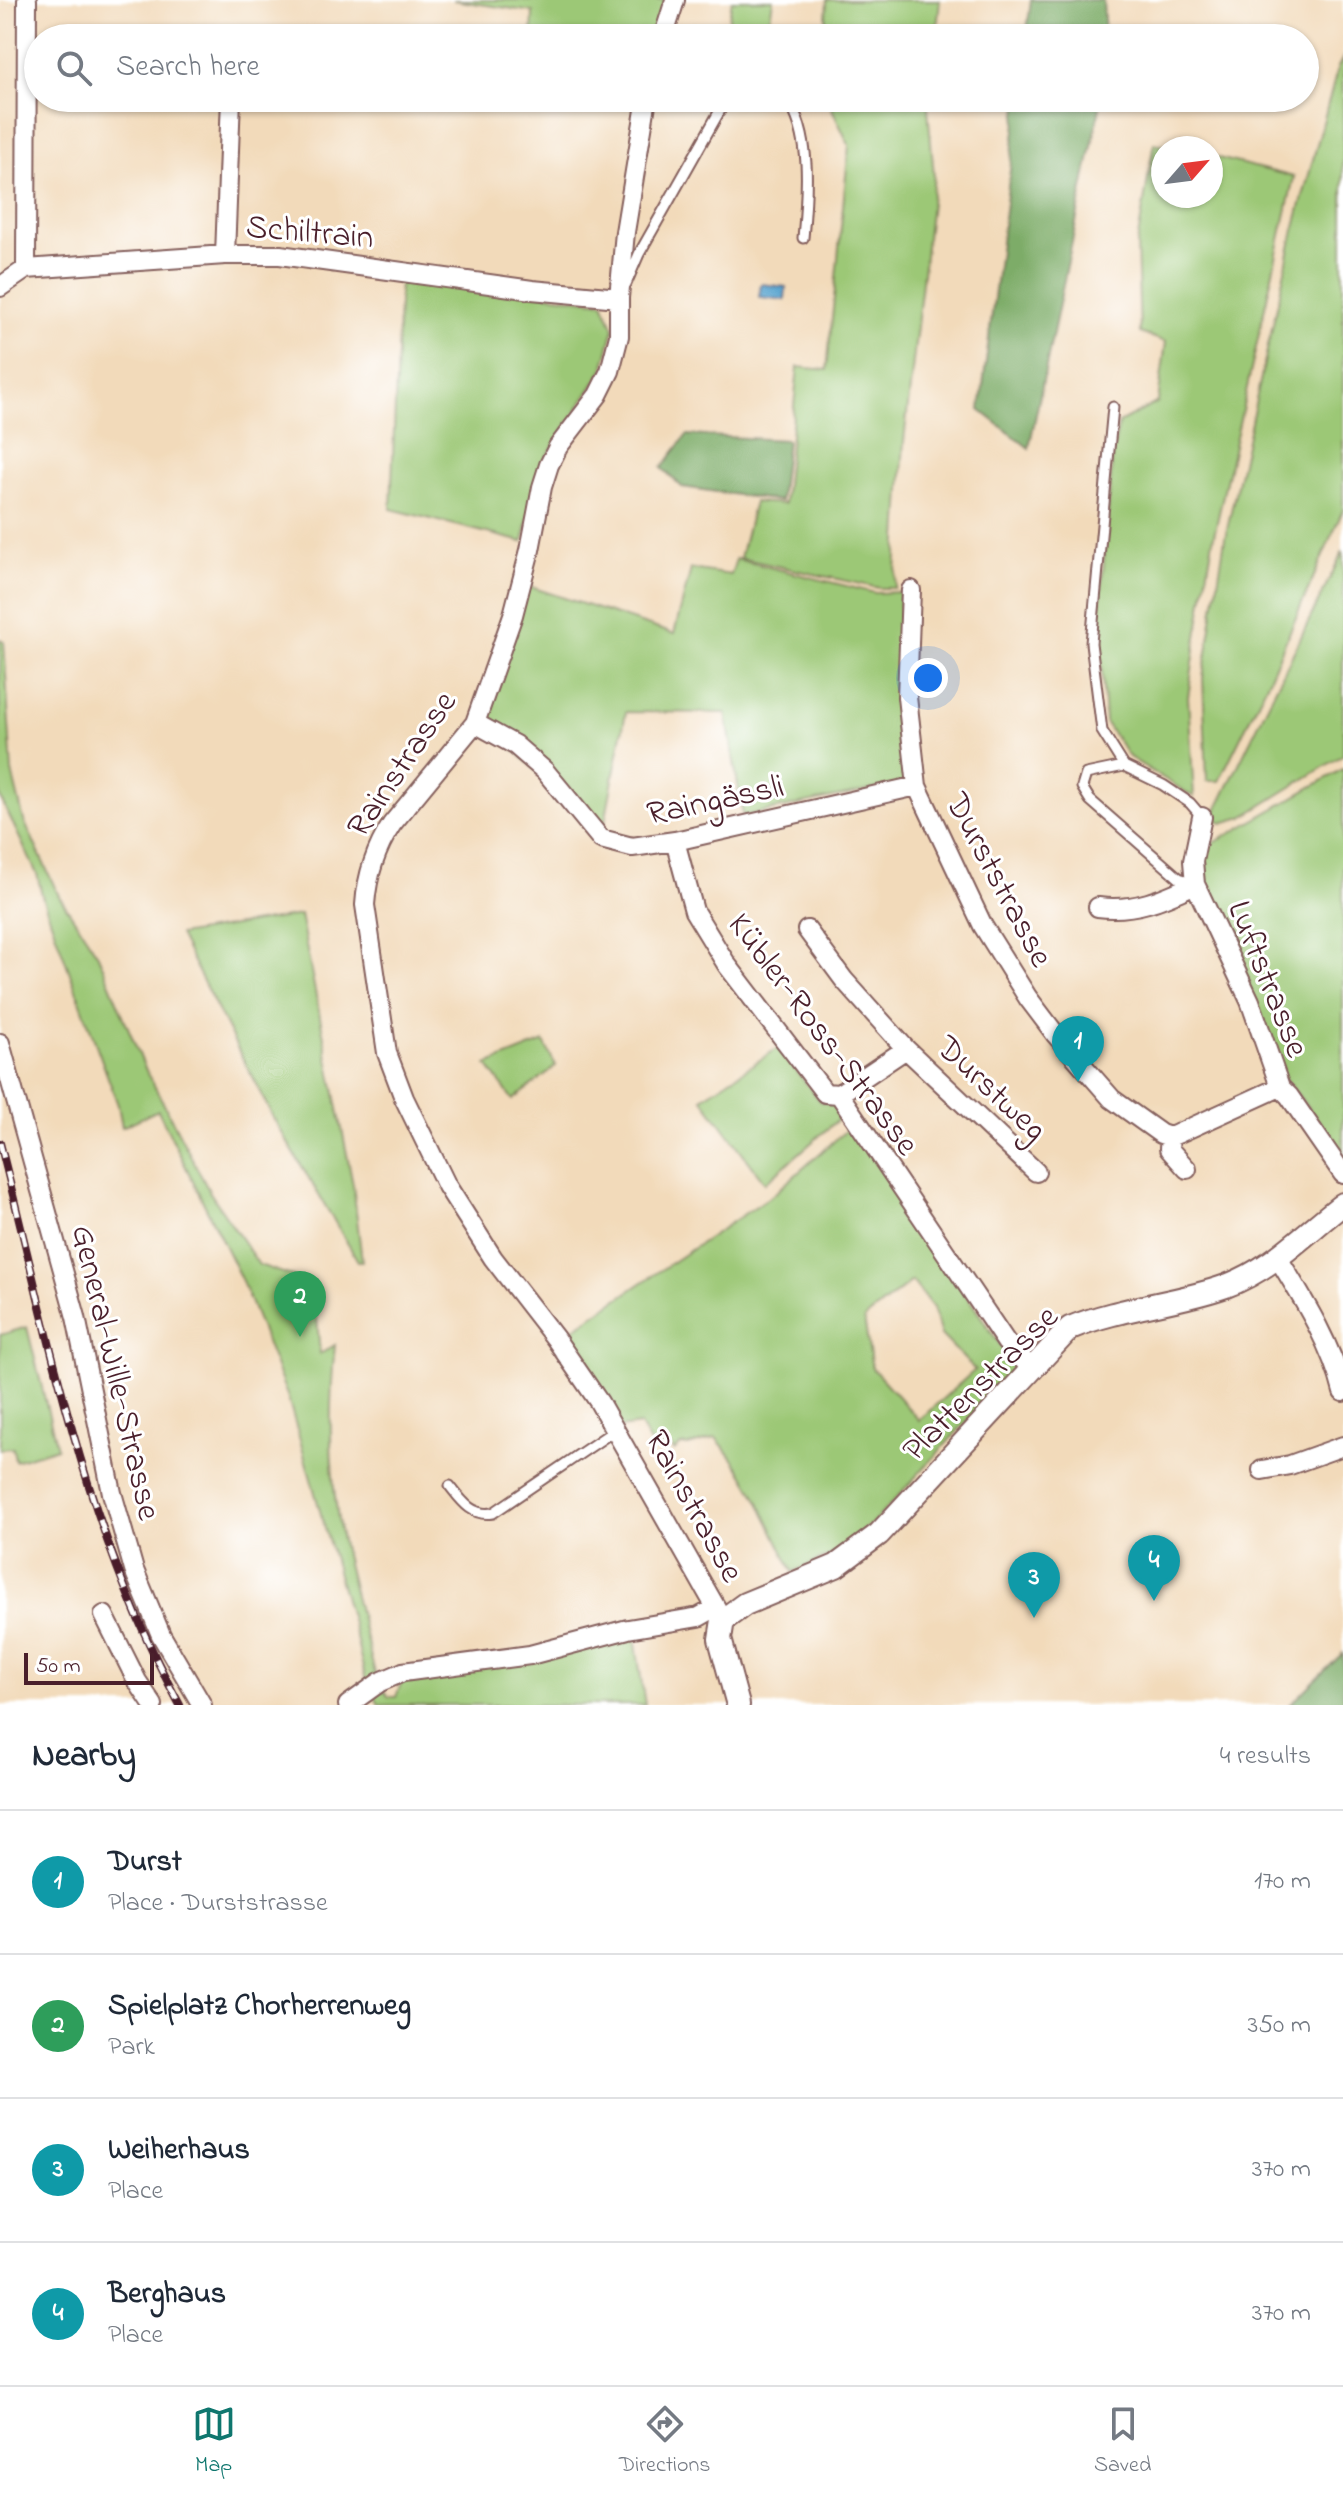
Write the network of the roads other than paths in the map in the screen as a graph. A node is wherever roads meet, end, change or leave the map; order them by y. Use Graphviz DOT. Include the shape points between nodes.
graph roads {
  1 [pos="27,0"];
  2 [pos="675,0"];
  3 [pos="27,24"];
  4 [pos="667,24"];
  5 [pos="27,112"];
  6 [pos="230,112"];
  7 [pos="645,112"];
  8 [pos="719,112"];
  9 [pos="794,112"];
  10 [pos="803,238"];
  11 [pos="225,255"];
  12 [pos="26,269"];
  13 [pos="0,287"];
  14 [pos="619,298"];
  15 [pos="1113,407"];
  16 [pos="911,590"];
  17 [pos="475,723"];
  18 [pos="1124,766"];
  19 [pos="917,786"];
  20 [pos="1202,817"];
  21 [pos="675,841"];
  22 [pos="1195,884"];
  23 [pos="1098,907"];
  24 [pos="807,930"];
  25 [pos="0,1043"];
  26 [pos="906,1049"];
  27 [pos="1280,1087"];
  28 [pos="839,1094"];
  29 [pos="1170,1137"];
  30 [pos="1187,1169"];
  31 [pos="1036,1172"];
  32 [pos="1343,1174"];
  33 [pos="1343,1204"];
  34 [pos="1278,1258"];
  35 [pos="1032,1369"];
  36 [pos="1343,1392"];
  37 [pos="615,1430"];
  38 [pos="1343,1446"];
  39 [pos="1262,1470"];
  40 [pos="450,1486"];
  41 [pos="719,1614"];
  42 [pos="104,1615"];
  43 [pos="153,1705"];
  44 [pos="202,1705"];
  45 [pos="348,1705"];
  46 [pos="738,1705"];
  1 -- 3 [label="street"];
  2 -- 4 [label="street"];
  5 -- 12 [label="street"];
  6 -- 11 [label="street"];
  7 -- 14 [label="street, Rainstrasse"];
  8 -- 14 [label="lane"];
  9 -- 10 [label="lane" via="808,192"];
  11 -- 12 [label="street, Schiltrain"];
  11 -- 14 [label="street, Schiltrain" via="280,255"];
  12 -- 13 [label="street"];
  14 -- 17 [label="street, Rainstrasse" via="619,336 610,371 549,465 513,615"];
  15 -- 18 [label="lane" via="1091,643 1102,731"];
  16 -- 19 [label="street, Durststrasse" via="907,697"];
  17 -- 21 [label="street, Raingässli" via="515,745 545,771 601,839 632,847"];
  17 -- 37 [label="street, Rainstrasse" via="392,824 372,861 365,905 381,1026 396,1079 447,1186"];
  18 -- 20 [label="lane" via="1163,785"];
  18 -- 22 [label="lane" via="1086,774 1082,787 1090,800 1179,878"];
  19 -- 21 [label="street, Raingässli"];
  19 -- 29 [label="street, Durststrasse" via="983,926 1028,998 1112,1099"];
  20 -- 22 [label="street" via="1193,861"];
  21 -- 28 [label="street, Kübler-Ross-Strasse" via="694,911 727,965 825,1093"];
  22 -- 23 [label="street" via="1132,907"];
  22 -- 27 [label="street, Luftstrasse" via="1250,1001"];
  24 -- 26 [label="street, Durstweg"];
  25 -- 44 [label="street, General-Wille-Strasse" via="76,1317 112,1493 134,1570 161,1635"];
  26 -- 28 [label="street, Durstweg"];
  26 -- 31 [label="street, Durstweg"];
  27 -- 29 [label="street"];
  27 -- 32 [label="street, Luftstrasse"];
  28 -- 35 [label="street, Kübler-Ross-Strasse" via="1006,1342"];
  29 -- 30 [label="street" via="1169,1149"];
  33 -- 34 [label="street, Plattenstrasse"];
  34 -- 35 [label="street, Plattenstrasse" via="1228,1285 1070,1328"];
  34 -- 36 [label="street" via="1339,1374"];
  35 -- 41 [label="street, Plattenstrasse" via="879,1534 836,1566"];
  37 -- 40 [label="lane, Rainstrasse" via="493,1513 470,1509"];
  37 -- 41 [label="street, Rainstrasse"];
  38 -- 39 [label="street"];
  41 -- 45 [label="street, Plattenstrasse" via="628,1629 530,1655 403,1672"];
  41 -- 46 [label="street, Rainstrasse" via="720,1639"];
  42 -- 43 [label="street"];
}
